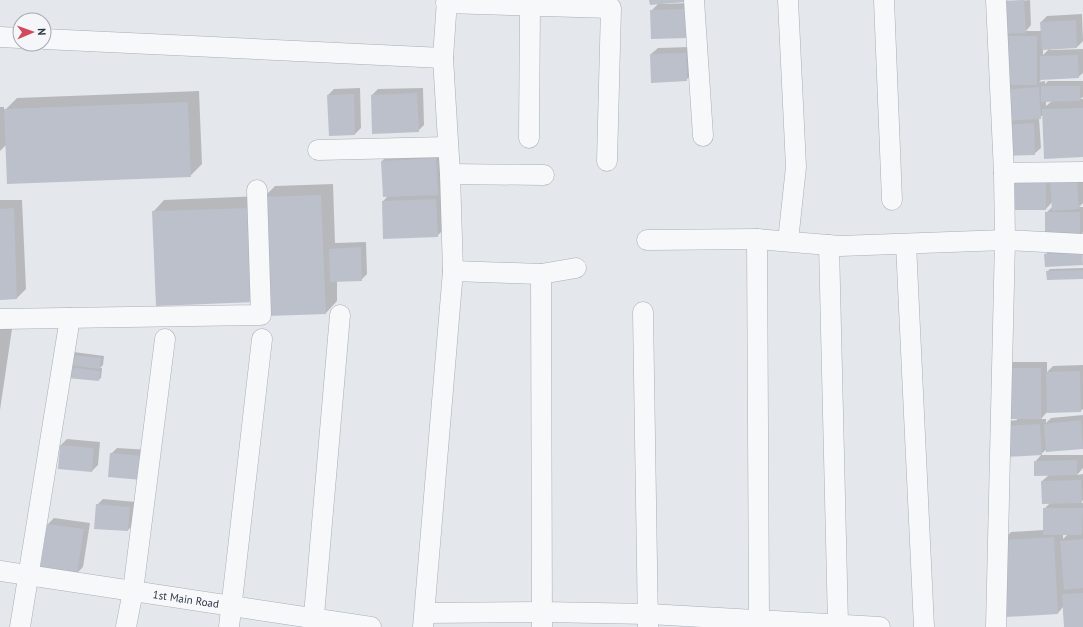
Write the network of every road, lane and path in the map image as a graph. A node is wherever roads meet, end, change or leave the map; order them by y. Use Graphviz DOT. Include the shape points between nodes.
graph roads {
  1 [pos="694,0"];
  2 [pos="788,0"];
  3 [pos="884,0"];
  4 [pos="996,0"];
  5 [pos="446,2"];
  6 [pos="530,6"];
  7 [pos="0,37"];
  8 [pos="12,38"];
  9 [pos="52,39"];
  10 [pos="443,58"];
  11 [pos="703,136"];
  12 [pos="529,138"];
  13 [pos="448,147"];
  14 [pos="318,150"];
  15 [pos="606,161"];
  16 [pos="1083,172"];
  17 [pos="1004,173"];
  18 [pos="450,174"];
  19 [pos="544,174"];
  20 [pos="257,190"];
  21 [pos="892,200"];
  22 [pos="757,239"];
  23 [pos="647,240"];
  24 [pos="1005,240"];
  25 [pos="788,241"];
  26 [pos="906,244"];
  27 [pos="1083,244"];
  28 [pos="829,245"];
  29 [pos="576,268"];
  30 [pos="453,270"];
  31 [pos="541,274"];
  32 [pos="643,312"];
  33 [pos="340,315"];
  34 [pos="70,318"];
  35 [pos="0,319"];
  36 [pos="165,339"];
  37 [pos="262,339"];
  38 [pos="0,571"];
  39 [pos="28,575"];
  40 [pos="133,591"];
  41 [pos="232,606"];
  42 [pos="424,620"];
  43 [pos="542,620"];
  44 [pos="759,620"];
  45 [pos="649,621"];
  46 [pos="314,623"];
  47 [pos="838,624"];
  48 [pos="20,627"];
  49 [pos="126,627"];
  50 [pos="229,627"];
  51 [pos="372,627"];
  52 [pos="880,627"];
  53 [pos="924,627"];
  54 [pos="996,627"];
  1 -- 11 [label="street"];
  2 -- 25 [label="street" via="796,167"];
  3 -- 21 [label="street"];
  4 -- 17 [label="street"];
  5 -- 6 [label="street"];
  5 -- 10 [label="street"];
  6 -- 12 [label="street"];
  6 -- 15 [label="street" via="611,8"];
  7 -- 8 [label="street"];
  9 -- 10 [label="street"];
  10 -- 13 [label="street"];
  13 -- 14 [label="street"];
  13 -- 18 [label="street"];
  16 -- 17 [label="street"];
  17 -- 24 [label="street"];
  18 -- 19 [label="street"];
  18 -- 30 [label="street"];
  20 -- 34 [label="street" via="261,315"];
  22 -- 23 [label="street"];
  22 -- 25 [label="street"];
  22 -- 44 [label="street"];
  24 -- 26 [label="street"];
  24 -- 27 [label="street"];
  24 -- 54 [label="street"];
  25 -- 28 [label="street"];
  26 -- 28 [label="street"];
  26 -- 53 [label="street"];
  28 -- 47 [label="street"];
  29 -- 31 [label="street"];
  30 -- 31 [label="street"];
  30 -- 42 [label="street"];
  31 -- 43 [label="street"];
  32 -- 45 [label="street"];
  33 -- 46 [label="street"];
  34 -- 35 [label="street"];
  34 -- 39 [label="street"];
  36 -- 40 [label="street"];
  37 -- 41 [label="street"];
  38 -- 39 [label="street, 1st Main Road"];
  39 -- 40 [label="street, 1st Main Road"];
  39 -- 48 [label="street"];
  40 -- 41 [label="street, 1st Main Road"];
  40 -- 49 [label="street"];
  41 -- 46 [label="street, 1st Main Road"];
  41 -- 50 [label="street"];
  42 -- 43 [label="street"];
  43 -- 45 [label="street"];
  44 -- 45 [label="street"];
  44 -- 47 [label="street"];
  46 -- 51 [label="street, 1st Main Road"];
  47 -- 52 [label="street"];
}
